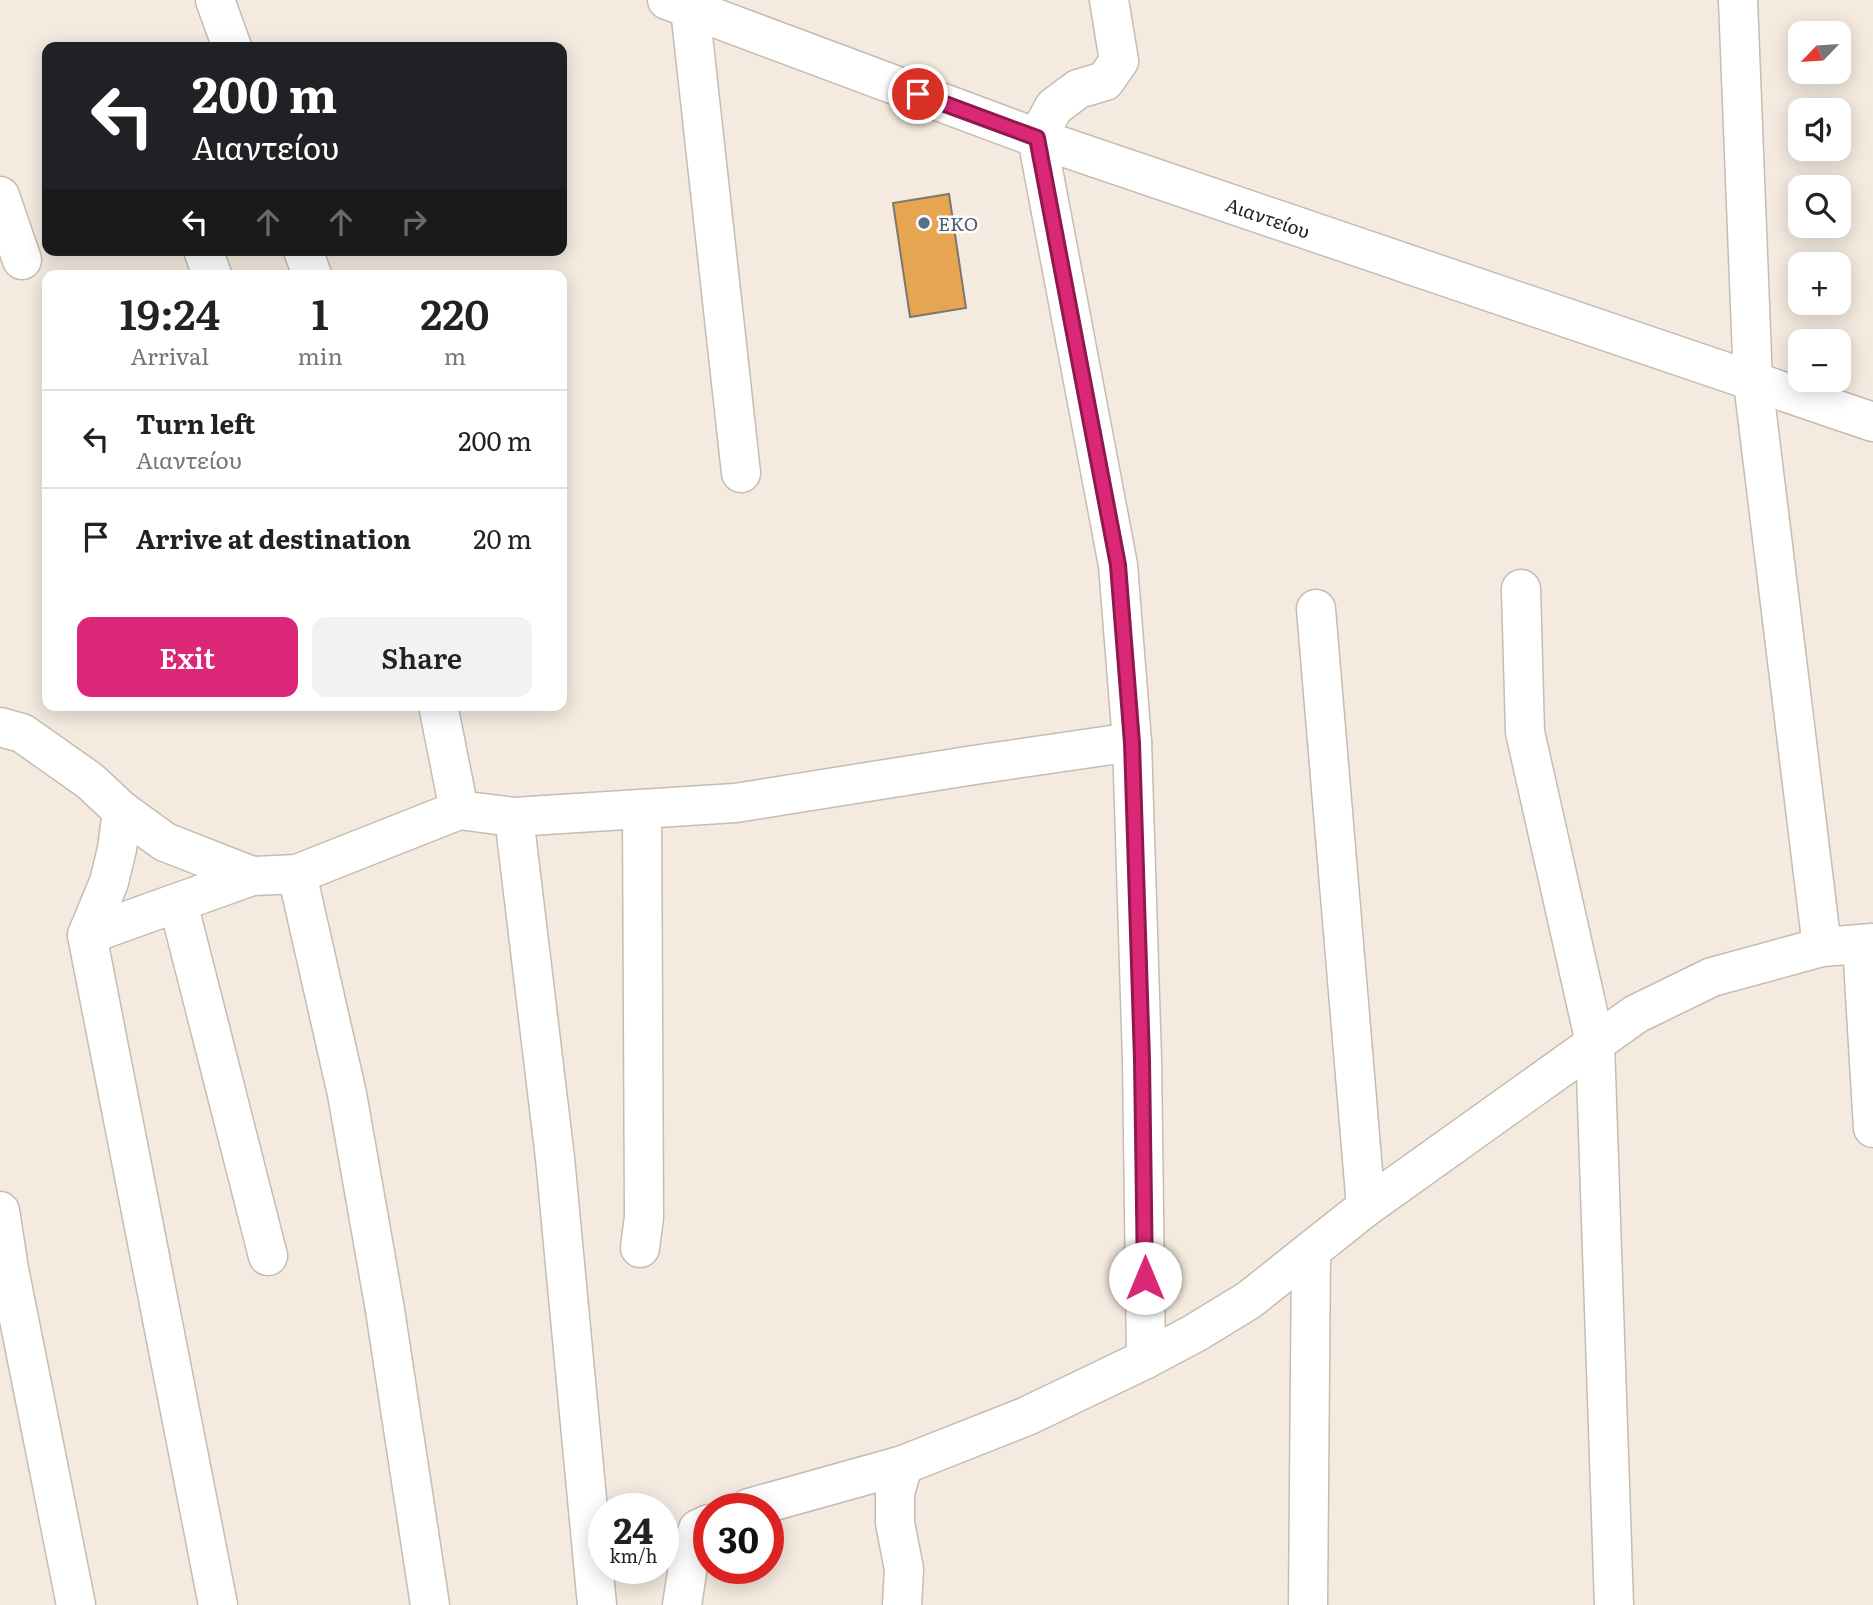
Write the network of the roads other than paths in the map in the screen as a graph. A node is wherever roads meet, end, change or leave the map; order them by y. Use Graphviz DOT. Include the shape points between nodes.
graph roads {
  1 [pos="215,0"];
  2 [pos="1109,0"];
  3 [pos="1738,0"];
  4 [pos="682,3"];
  5 [pos="230,42"];
  6 [pos="1037,138"];
  7 [pos="0,196"];
  8 [pos="22,260"];
  9 [pos="1753,382"];
  10 [pos="1873,422"];
  11 [pos="741,473"];
  12 [pos="1521,589"];
  13 [pos="1316,609"];
  14 [pos="439,711"];
  15 [pos="0,727"];
  16 [pos="1132,743"];
  17 [pos="458,810"];
  18 [pos="642,810"];
  19 [pos="122,811"];
  20 [pos="514,817"];
  21 [pos="297,874"];
  22 [pos="252,876"];
  23 [pos="178,904"];
  24 [pos="87,935"];
  25 [pos="1868,943"];
  26 [pos="1822,947"];
  27 [pos="1595,1043"];
  28 [pos="1873,1128"];
  29 [pos="1366,1207"];
  30 [pos="0,1211"];
  31 [pos="640,1248"];
  32 [pos="1311,1252"];
  33 [pos="268,1256"];
  34 [pos="1146,1359"];
  35 [pos="903,1465"];
  36 [pos="784,1498"];
  37 [pos="693,1546"];
  38 [pos="76,1605"];
  39 [pos="218,1605"];
  40 [pos="430,1605"];
  41 [pos="597,1605"];
  42 [pos="682,1605"];
  43 [pos="902,1605"];
  44 [pos="1308,1605"];
  45 [pos="1614,1605"];
  1 -- 5 [label="street"];
  2 -- 6 [label="street" via="1119,61 1105,81 1077,89 1054,107"];
  3 -- 9 [label="street"];
  4 -- 6 [label="street, Αιαντείου"];
  4 -- 11 [label="street"];
  6 -- 9 [label="street, Αιαντείου"];
  6 -- 16 [label="street" via="1118,565"];
  7 -- 8 [label="street"];
  9 -- 10 [label="street, Αιαντείου"];
  9 -- 26 [label="street"];
  12 -- 27 [label="street" via="1525,732"];
  13 -- 29 [label="street"];
  14 -- 17 [label="street"];
  15 -- 19 [label="street" via="22,733 90,781"];
  16 -- 18 [label="street" via="735,803"];
  16 -- 34 [label="street"];
  17 -- 20 [label="street"];
  17 -- 21 [label="street"];
  18 -- 20 [label="street"];
  18 -- 31 [label="street" via="644,1217"];
  19 -- 22 [label="street" via="165,842"];
  19 -- 24 [label="street" via="108,883"];
  20 -- 41 [label="street" via="555,1158"];
  21 -- 22 [label="street"];
  21 -- 40 [label="street" via="349,1107"];
  22 -- 23 [label="street"];
  23 -- 24 [label="street"];
  23 -- 33 [label="street"];
  24 -- 39 [label="street"];
  25 -- 26 [label="street"];
  25 -- 28 [label="street"];
  26 -- 27 [label="street" via="1713,977 1636,1014"];
  27 -- 29 [label="street"];
  27 -- 45 [label="street"];
  29 -- 32 [label="street"];
  30 -- 38 [label="street"];
  32 -- 34 [label="street" via="1249,1300"];
  32 -- 44 [label="street"];
  34 -- 35 [label="street" via="1027,1416"];
  35 -- 36 [label="street"];
  35 -- 43 [label="street" via="895,1493 895,1523 904,1569"];
  37 -- 42 [label="street"];
}
